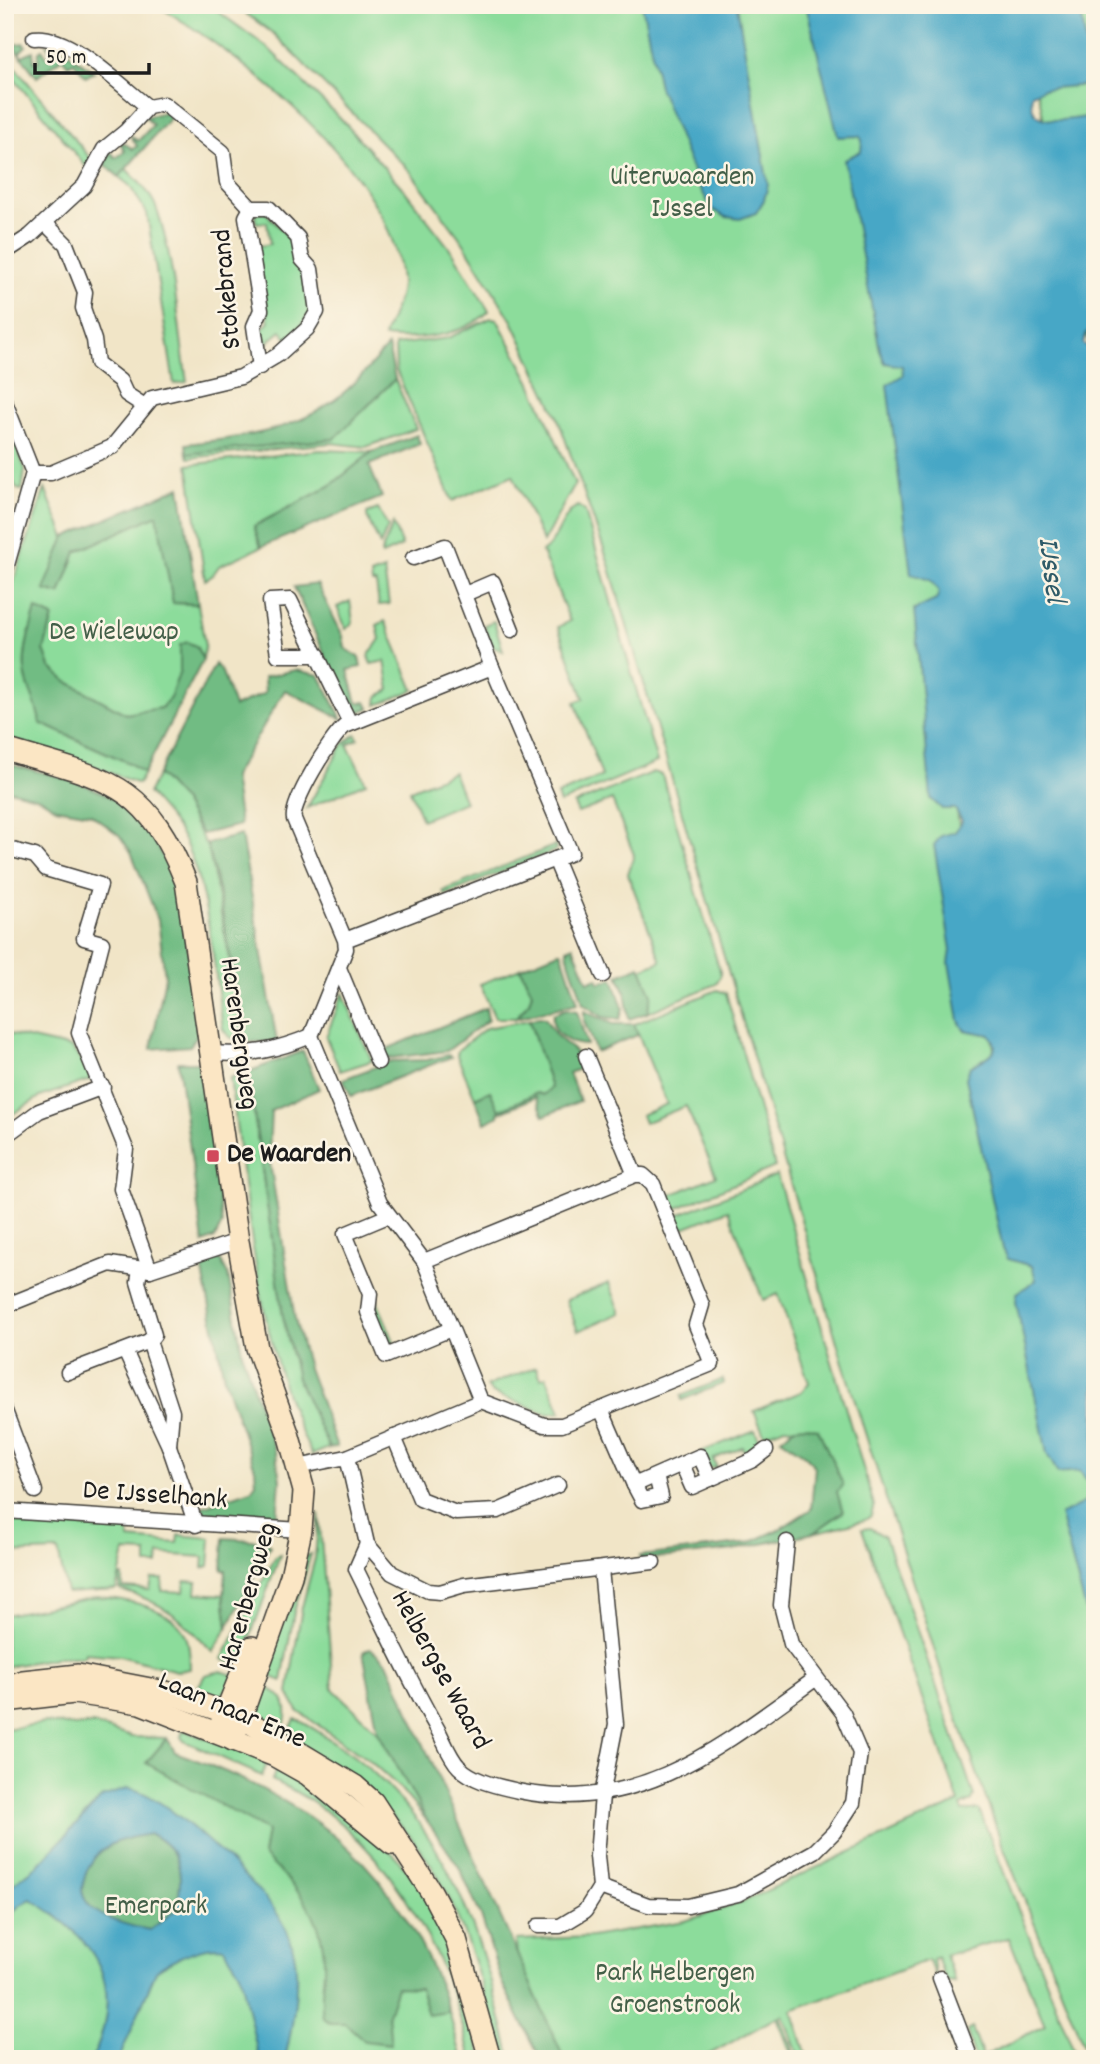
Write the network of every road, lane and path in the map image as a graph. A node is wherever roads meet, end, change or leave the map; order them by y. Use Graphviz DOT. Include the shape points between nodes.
graph roads {
  1 [pos="34,38"];
  2 [pos="148,107"];
  3 [pos="251,208"];
  4 [pos="45,223"];
  5 [pos="5,248"];
  6 [pos="260,367"];
  7 [pos="143,405"];
  8 [pos="7,409"];
  9 [pos="33,473"];
  10 [pos="413,558"];
  11 [pos="5,572"];
  12 [pos="465,594"];
  13 [pos="512,629"];
  14 [pos="318,654"];
  15 [pos="492,667"];
  16 [pos="350,723"];
  17 [pos="5,749"];
  18 [pos="5,848"];
  19 [pos="555,859"];
  20 [pos="345,940"];
  21 [pos="339,968"];
  22 [pos="603,975"];
  23 [pos="311,1036"];
  24 [pos="213,1053"];
  25 [pos="586,1056"];
  26 [pos="378,1062"];
  27 [pos="103,1087"];
  28 [pos="5,1136"];
  29 [pos="635,1175"];
  30 [pos="388,1216"];
  31 [pos="238,1241"];
  32 [pos="424,1261"];
  33 [pos="145,1270"];
  34 [pos="5,1306"];
  35 [pos="451,1329"];
  36 [pos="149,1341"];
  37 [pos="125,1351"];
  38 [pos="68,1373"];
  39 [pos="481,1401"];
  40 [pos="601,1409"];
  41 [pos="5,1410"];
  42 [pos="8,1432"];
  43 [pos="394,1437"];
  44 [pos="169,1446"];
  45 [pos="766,1450"];
  46 [pos="347,1457"];
  47 [pos="297,1467"];
  48 [pos="656,1476"];
  49 [pos="558,1485"];
  50 [pos="634,1485"];
  51 [pos="35,1491"];
  52 [pos="5,1511"];
  53 [pos="196,1525"];
  54 [pos="296,1529"];
  55 [pos="787,1542"];
  56 [pos="367,1544"];
  57 [pos="653,1562"];
  58 [pos="601,1569"];
  59 [pos="815,1679"];
  60 [pos="5,1688"];
  61 [pos="5,1701"];
  62 [pos="234,1715"];
  63 [pos="225,1736"];
  64 [pos="602,1795"];
  65 [pos="407,1857"];
  66 [pos="600,1887"];
  67 [pos="538,1926"];
  68 [pos="940,1978"];
  69 [pos="490,2059"];
  70 [pos="971,2059"];
  1 -- 2 [label="street, Stokebrand" via="43,37 83,55"];
  2 -- 3 [label="street, Stokebrand" via="158,103 170,107 223,152 227,182"];
  2 -- 4 [label="street" via="104,149 84,186"];
  3 -- 6 [label="street, Stokebrand" via="246,217 261,310 254,326"];
  3 -- 6 [label="street, Stokebrand" via="269,208 298,238 302,259 311,269 317,312 307,329"];
  4 -- 5 [label="street" via="20,244"];
  4 -- 7 [label="street" via="66,244 85,292 83,308 97,363"];
  6 -- 7 [label="street, Stokebrand" via="222,383 159,394"];
  7 -- 9 [label="street" via="112,447 51,473"];
  8 -- 9 [label="street"];
  9 -- 11 [label="street"];
  10 -- 12 [label="street" via="445,546"];
  12 -- 13 [label="street" via="493,582"];
  12 -- 15 [label="street"];
  14 -- 16 [label="street"];
  15 -- 16 [label="street"];
  15 -- 19 [label="street" via="571,853"];
  16 -- 20 [label="street" via="334,737 292,813"];
  17 -- 24 [label="street, Harenbergweg" via="121,787 171,843 186,882"];
  18 -- 27 [label="street" via="35,856 46,869 100,884 84,938 102,943 79,1033"];
  19 -- 20 [label="street"];
  19 -- 22 [label="street"];
  20 -- 21 [label="street"];
  21 -- 23 [label="street"];
  21 -- 26 [label="street"];
  23 -- 24 [label="street" via="277,1050"];
  23 -- 30 [label="street"];
  24 -- 31 [label="street, Harenbergweg"];
  25 -- 29 [label="street"];
  27 -- 28 [label="street" via="39,1111"];
  27 -- 33 [label="street" via="126,1149 121,1189"];
  29 -- 32 [label="street"];
  29 -- 40 [label="street" via="643,1175 653,1184 702,1305 696,1325 712,1364"];
  30 -- 32 [label="street"];
  30 -- 35 [label="street" via="345,1234 370,1294 368,1312 386,1356"];
  31 -- 33 [label="street"];
  31 -- 47 [label="street, Harenbergweg" via="257,1348"];
  32 -- 35 [label="street"];
  33 -- 34 [label="street" via="110,1264"];
  33 -- 36 [label="street" via="138,1282 154,1335"];
  35 -- 39 [label="street"];
  36 -- 37 [label="street"];
  36 -- 44 [label="street" via="172,1412"];
  37 -- 38 [label="street"];
  37 -- 44 [label="street"];
  39 -- 40 [label="street" via="555,1426"];
  39 -- 43 [label="street"];
  40 -- 50 [label="street"];
  41 -- 42 [label="street"];
  42 -- 51 [label="street"];
  43 -- 46 [label="street"];
  43 -- 49 [label="street" via="420,1499 456,1513 498,1511"];
  44 -- 53 [label="street"];
  45 -- 48 [label="street" via="710,1479 700,1456"];
  46 -- 47 [label="street"];
  46 -- 56 [label="street"];
  47 -- 54 [label="street, Harenbergweg"];
  48 -- 50 [label="street"];
  48 -- 50 [label="street" via="661,1496 642,1500"];
  52 -- 53 [label="street, De IJsselhank"];
  53 -- 54 [label="street, De IJsselhank"];
  54 -- 62 [label="street, Harenbergweg"];
  55 -- 59 [label="street" via="780,1605 791,1644"];
  56 -- 58 [label="street" via="392,1573 428,1591"];
  56 -- 64 [label="street, Helbergse Waard" via="356,1569 459,1767 486,1784 543,1796"];
  57 -- 58 [label="street"];
  58 -- 64 [label="street" via="616,1724"];
  59 -- 64 [label="street, Helbergse Waard" via="741,1732 662,1778"];
  59 -- 66 [label="street" via="843,1713 860,1753 853,1803 815,1852 749,1889 688,1906 648,1905"];
  60 -- 62 [label="street, Laan naar Eme" via="78,1675 166,1692"];
  61 -- 63 [label="street, Laan naar Eme" via="74,1693 140,1703"];
  62 -- 63 [label="street, Harenbergweg"];
  62 -- 65 [label="street, Laan naar Eme" via="355,1786 373,1802"];
  63 -- 65 [label="street, Laan naar Eme" via="307,1774"];
  64 -- 66 [label="street" via="597,1856"];
  65 -- 69 [label="street, Laan naar Eme" via="456,1939"];
  66 -- 67 [label="street" via="585,1911 560,1926"];
  68 -- 70 [label="street"];
}
